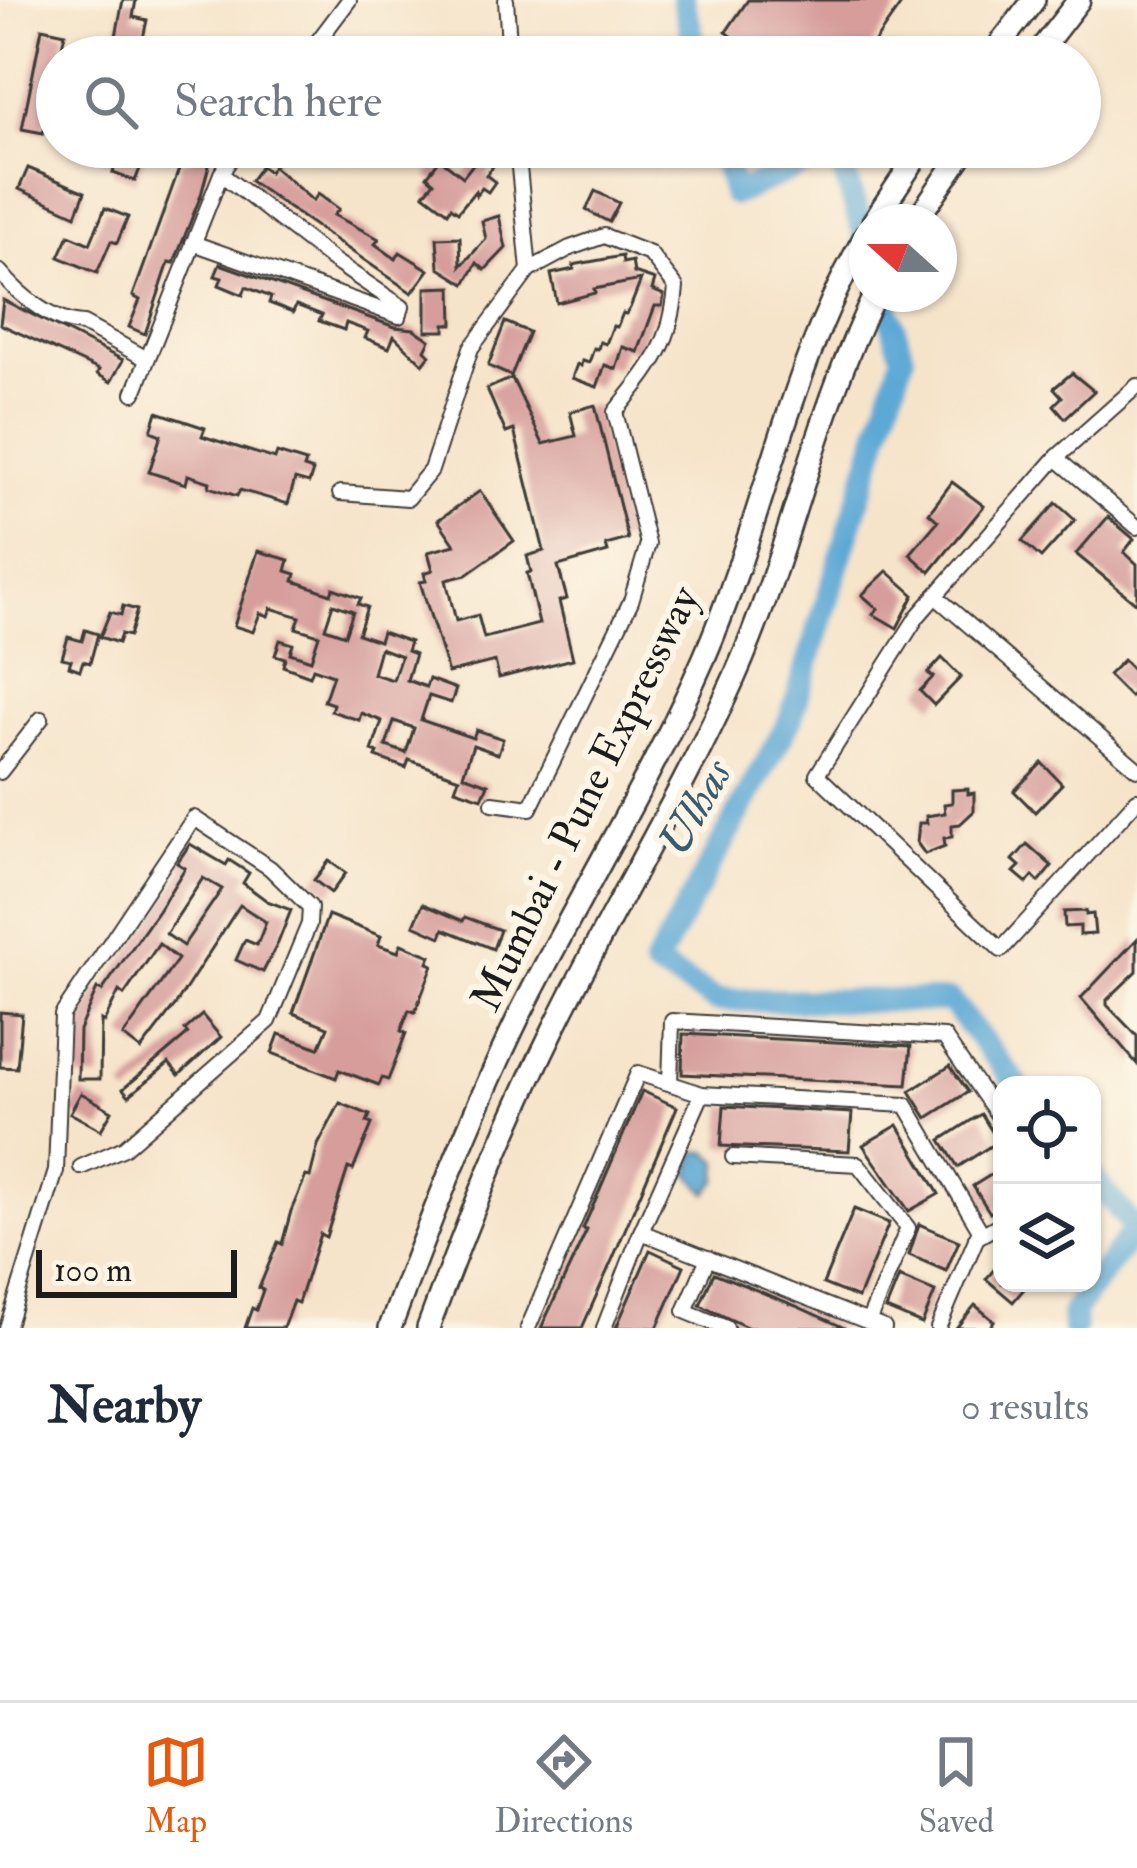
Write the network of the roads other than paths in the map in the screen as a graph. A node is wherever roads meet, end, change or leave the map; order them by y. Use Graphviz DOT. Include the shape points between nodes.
graph roads {
  1 [pos="350,0"];
  2 [pos="506,0"];
  3 [pos="1034,0"];
  4 [pos="1079,0"];
  5 [pos="322,36"];
  6 [pos="509,36"];
  7 [pos="1006,36"];
  8 [pos="1051,36"];
  9 [pos="225,168"];
  10 [pos="520,168"];
  11 [pos="908,168"];
  12 [pos="952,168"];
  13 [pos="221,174"];
  14 [pos="884,204"];
  15 [pos="927,204"];
  16 [pos="194,243"];
  17 [pos="849,266"];
  18 [pos="529,270"];
  19 [pos="0,272"];
  20 [pos="866,312"];
  21 [pos="147,359"];
  22 [pos="1137,386"];
  23 [pos="134,393"];
  24 [pos="1056,458"];
  25 [pos="340,493"];
  26 [pos="1137,527"];
  27 [pos="935,596"];
  28 [pos="41,719"];
  29 [pos="1137,769"];
  30 [pos="0,772"];
  31 [pos="1137,800"];
  32 [pos="493,803"];
  33 [pos="670,1083"];
  34 [pos="702,1094"];
  35 [pos="993,1108"];
  36 [pos="733,1157"];
  37 [pos="81,1167"];
  38 [pos="993,1228"];
  39 [pos="641,1232"];
  40 [pos="976,1238"];
  41 [pos="708,1258"];
  42 [pos="868,1322"];
  43 [pos="7,1328"];
  44 [pos="390,1328"];
  45 [pos="428,1328"];
  46 [pos="528,1328"];
  47 [pos="604,1328"];
  48 [pos="726,1328"];
  49 [pos="884,1328"];
  50 [pos="938,1328"];
  1 -- 5 [label="street"];
  2 -- 6 [label="street"];
  3 -- 7 [label="highway"];
  4 -- 8 [label="highway"];
  9 -- 13 [label="street"];
  10 -- 18 [label="street"];
  11 -- 14 [label="highway"];
  12 -- 15 [label="highway"];
  13 -- 16 [label="street"];
  13 -- 16 [label="street" via="402,307 399,316"];
  16 -- 21 [label="street"];
  17 -- 44 [label="highway, Mumbai - Pune Expressway" via="794,388 710,644 519,1016"];
  18 -- 25 [label="street" via="471,348 430,470 408,498"];
  18 -- 32 [label="street" via="604,236 650,254 676,287 673,326 615,412 648,544 631,601 530,808"];
  19 -- 21 [label="street" via="39,307"];
  20 -- 45 [label="highway, Mumbai - Pune Expressway" via="828,400 743,658 551,1032"];
  21 -- 23 [label="street"];
  22 -- 24 [label="street"];
  24 -- 26 [label="street"];
  24 -- 27 [label="street"];
  27 -- 29 [label="street"];
  27 -- 31 [label="street" via="817,775 1001,950"];
  28 -- 30 [label="street"];
  33 -- 34 [label="street"];
  33 -- 35 [label="street" via="672,1021 944,1037"];
  33 -- 46 [label="street" via="638,1073"];
  34 -- 39 [label="street"];
  34 -- 40 [label="street" via="906,1106 980,1230"];
  36 -- 42 [label="street" via="858,1164 908,1228"];
  37 -- 43 [label="street" via="124,1148 269,1022 309,924 310,907 270,868 194,818 62,1015 56,1171"];
  38 -- 40 [label="street"];
  39 -- 41 [label="street"];
  39 -- 47 [label="street"];
  40 -- 50 [label="street"];
  41 -- 42 [label="street"];
  41 -- 48 [label="street" via="686,1311"];
  42 -- 49 [label="street"];
}
